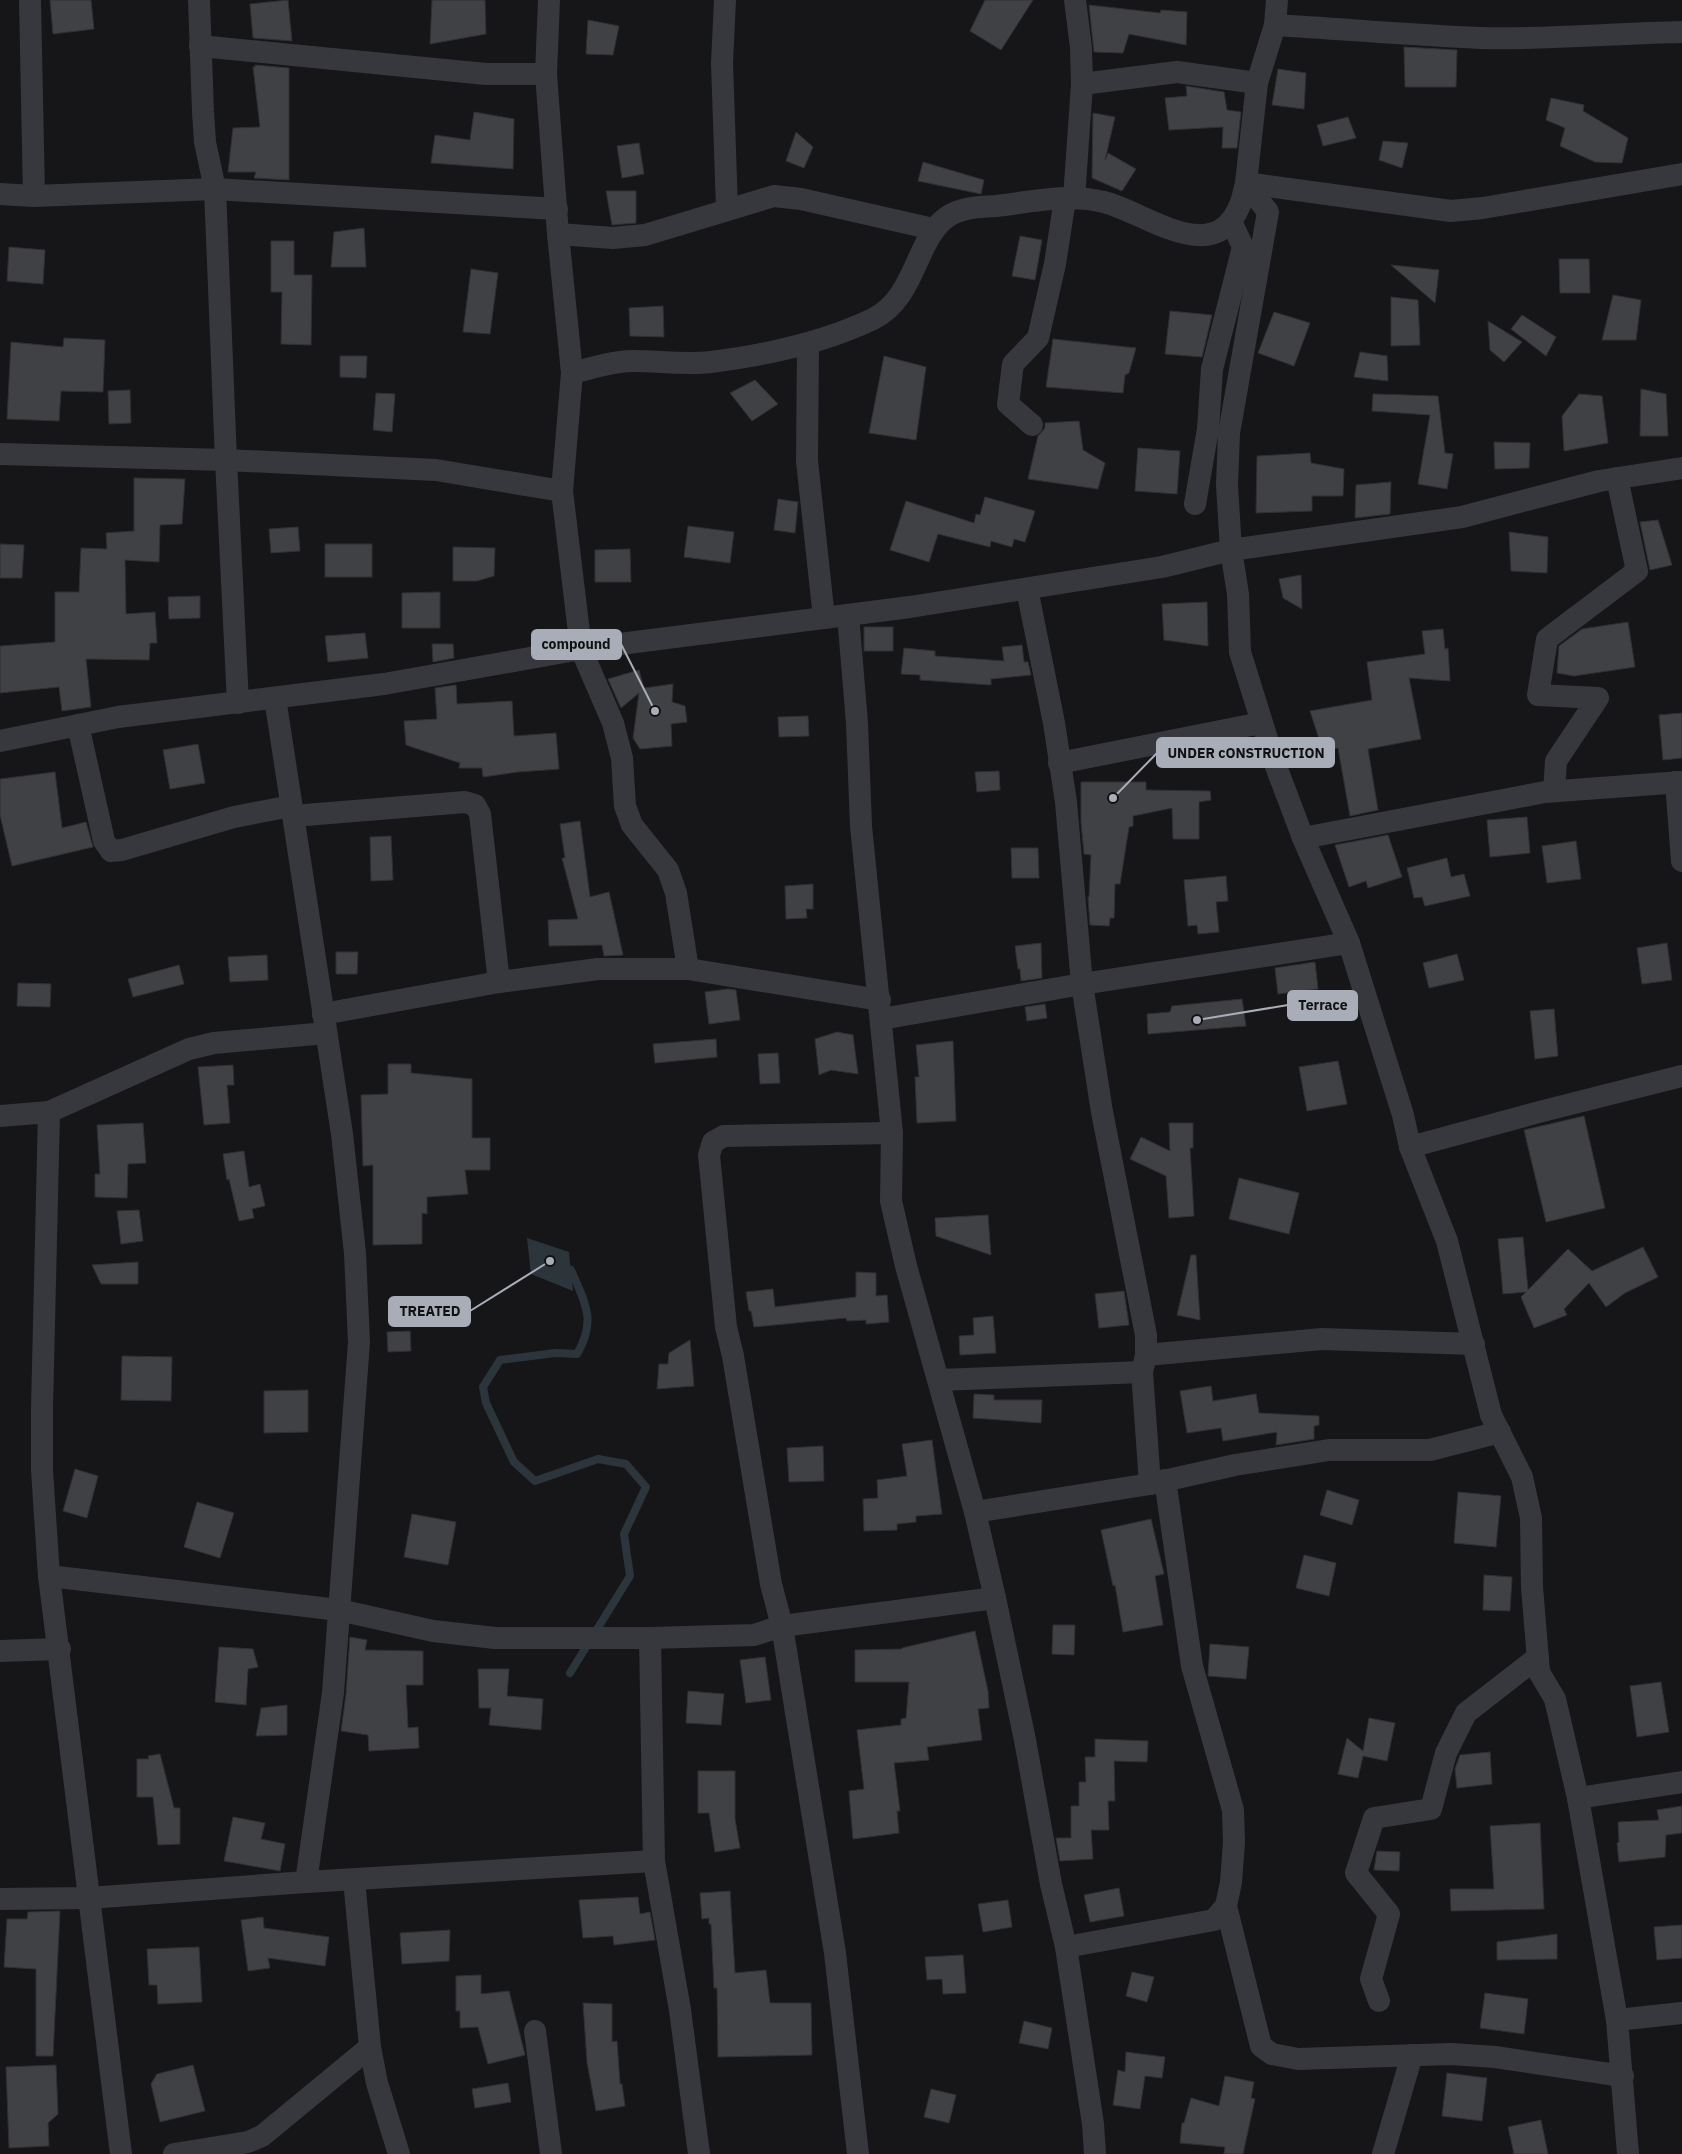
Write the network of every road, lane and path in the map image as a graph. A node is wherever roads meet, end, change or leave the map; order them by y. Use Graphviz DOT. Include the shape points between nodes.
graph roads {
  1 [pos="30,0"];
  2 [pos="199,0"];
  3 [pos="549,0"];
  4 [pos="725,0"];
  5 [pos="1075,0"];
  6 [pos="1277,0"];
  7 [pos="1275,25"];
  8 [pos="1682,32"];
  9 [pos="200,46"];
  10 [pos="546,74"];
  11 [pos="1257,83"];
  12 [pos="1082,84"];
  13 [pos="1682,174"];
  14 [pos="1246,183"];
  15 [pos="216,190"];
  16 [pos="0,194"];
  17 [pos="34,196"];
  18 [pos="1069,198"];
  19 [pos="557,209"];
  20 [pos="727,209"];
  21 [pos="1231,221"];
  22 [pos="934,229"];
  23 [pos="558,234"];
  24 [pos="808,344"];
  25 [pos="572,373"];
  26 [pos="1032,425"];
  27 [pos="0,454"];
  28 [pos="226,460"];
  29 [pos="1682,468"];
  30 [pos="1617,478"];
  31 [pos="562,491"];
  32 [pos="1195,504"];
  33 [pos="1231,550"];
  34 [pos="1027,589"];
  35 [pos="848,615"];
  36 [pos="824,618"];
  37 [pos="581,649"];
  38 [pos="275,698"];
  39 [pos="238,703"];
  40 [pos="1261,723"];
  41 [pos="78,725"];
  42 [pos="0,741"];
  43 [pos="1059,763"];
  44 [pos="1679,782"];
  45 [pos="1554,791"];
  46 [pos="292,811"];
  47 [pos="1303,838"];
  48 [pos="1682,861"];
  49 [pos="1349,943"];
  50 [pos="688,969"];
  51 [pos="499,982"];
  52 [pos="1082,984"];
  53 [pos="881,1010"];
  54 [pos="324,1023"];
  55 [pos="1682,1076"];
  56 [pos="49,1112"];
  57 [pos="0,1116"];
  58 [pos="892,1133"];
  59 [pos="1410,1147"];
  60 [pos="1474,1344"];
  61 [pos="1144,1363"];
  62 [pos="939,1380"];
  63 [pos="1500,1432"];
  64 [pos="1158,1482"];
  65 [pos="975,1512"];
  66 [pos="49,1576"];
  67 [pos="994,1598"];
  68 [pos="339,1610"];
  69 [pos="782,1626"];
  70 [pos="650,1638"];
  71 [pos="60,1649"];
  72 [pos="0,1651"];
  73 [pos="1538,1657"];
  74 [pos="1682,1782"];
  75 [pos="1578,1798"];
  76 [pos="654,1861"];
  77 [pos="354,1880"];
  78 [pos="306,1882"];
  79 [pos="89,1898"];
  80 [pos="0,1899"];
  81 [pos="1226,1906"];
  82 [pos="1066,1947"];
  83 [pos="1379,2001"];
  84 [pos="1682,2012"];
  85 [pos="1617,2020"];
  86 [pos="535,2031"];
  87 [pos="370,2047"];
  88 [pos="1412,2055"];
  89 [pos="1622,2076"];
  90 [pos="121,2154"];
  91 [pos="174,2154"];
  92 [pos="398,2154"];
  93 [pos="552,2154"];
  94 [pos="699,2154"];
  95 [pos="858,2154"];
  96 [pos="1096,2154"];
  97 [pos="1383,2154"];
  98 [pos="1628,2154"];
  1 -- 17 [label="street"];
  2 -- 9 [label="street"];
  3 -- 10 [label="street"];
  4 -- 20 [label="street" via="722,63"];
  5 -- 12 [label="street"];
  6 -- 7 [label="street"];
  7 -- 8 [label="street" via="1480,38"];
  7 -- 11 [label="street"];
  9 -- 10 [label="street" via="448,71"];
  9 -- 15 [label="street" via="205,142"];
  10 -- 19 [label="street"];
  11 -- 12 [label="street" via="1177,72"];
  11 -- 14 [label="street"];
  12 -- 18 [label="street"];
  13 -- 14 [label="street" via="1451,211"];
  14 -- 21 [label="street"];
  14 -- 33 [label="street" via="1268,212 1229,433 1227,485"];
  15 -- 17 [label="street"];
  15 -- 19 [label="street"];
  15 -- 28 [label="street"];
  16 -- 17 [label="street"];
  18 -- 21 [label="street" via="1105,202 1180,232 1202,237 1217,233"];
  18 -- 22 [label="street" via="970,208 948,216"];
  18 -- 26 [label="street" via="1038,338 1013,364 1008,404"];
  19 -- 23 [label="street"];
  20 -- 22 [label="street" via="774,196 801,199"];
  20 -- 23 [label="street" via="645,235 613,238"];
  21 -- 32 [label="street" via="1243,248 1212,369 1208,429"];
  22 -- 24 [label="street" via="912,275 894,301 874,318"];
  23 -- 25 [label="street"];
  24 -- 25 [label="street" via="711,362 631,361"];
  24 -- 36 [label="street" via="807,461"];
  25 -- 31 [label="street"];
  27 -- 28 [label="street"];
  28 -- 31 [label="street" via="436,470"];
  28 -- 39 [label="street"];
  29 -- 30 [label="street"];
  30 -- 33 [label="street" via="1462,517"];
  30 -- 45 [label="street" via="1637,571 1547,639 1538,695 1598,698 1556,761"];
  31 -- 37 [label="street"];
  33 -- 34 [label="street" via="1162,567"];
  33 -- 40 [label="street" via="1238,594 1240,652"];
  34 -- 35 [label="street"];
  34 -- 43 [label="street"];
  35 -- 36 [label="street"];
  35 -- 53 [label="street" via="862,826"];
  36 -- 37 [label="street"];
  37 -- 38 [label="street" via="384,684"];
  37 -- 50 [label="street" via="613,723 622,758 625,806 632,825 668,870 676,892"];
  38 -- 39 [label="street"];
  38 -- 46 [label="street"];
  39 -- 41 [label="street"];
  40 -- 43 [label="street"];
  40 -- 47 [label="street"];
  41 -- 42 [label="street"];
  41 -- 46 [label="street" via="104,842 112,851 234,817"];
  43 -- 52 [label="street" via="1066,802"];
  44 -- 45 [label="street"];
  44 -- 48 [label="street"];
  45 -- 47 [label="street" via="1502,798"];
  46 -- 51 [label="street" via="465,802 475,805 480,814"];
  46 -- 54 [label="street"];
  47 -- 49 [label="street"];
  49 -- 52 [label="street"];
  49 -- 59 [label="street"];
  50 -- 51 [label="street" via="598,969"];
  50 -- 53 [label="street"];
  51 -- 54 [label="street"];
  52 -- 53 [label="street"];
  52 -- 61 [label="street" via="1102,1112 1146,1335"];
  53 -- 58 [label="street"];
  54 -- 56 [label="street" via="189,1049"];
  54 -- 68 [label="street" via="342,1134 355,1253 359,1342"];
  55 -- 59 [label="street"];
  56 -- 57 [label="street"];
  56 -- 66 [label="street" via="42,1470"];
  58 -- 62 [label="street" via="891,1201 897,1235"];
  58 -- 69 [label="street" via="724,1136 713,1142 709,1155 726,1326 771,1584"];
  59 -- 60 [label="street" via="1447,1241"];
  60 -- 61 [label="street" via="1322,1339"];
  60 -- 63 [label="street" via="1491,1415"];
  61 -- 62 [label="street"];
  61 -- 64 [label="street"];
  62 -- 65 [label="street"];
  63 -- 64 [label="street" via="1430,1450 1329,1450 1235,1465"];
  63 -- 73 [label="street" via="1522,1477 1531,1518"];
  64 -- 65 [label="street"];
  64 -- 81 [label="street" via="1192,1666 1233,1810 1234,1842"];
  65 -- 67 [label="street"];
  66 -- 68 [label="street"];
  66 -- 71 [label="street"];
  67 -- 69 [label="street"];
  67 -- 82 [label="street"];
  68 -- 70 [label="street" via="433,1631 495,1638"];
  68 -- 78 [label="street" via="334,1693"];
  69 -- 70 [label="street" via="754,1634"];
  69 -- 95 [label="street" via="835,1953"];
  70 -- 76 [label="street"];
  71 -- 72 [label="street"];
  71 -- 79 [label="street"];
  73 -- 75 [label="street" via="1539,1672 1555,1699"];
  73 -- 83 [label="street" via="1466,1714 1446,1753 1431,1808 1374,1818 1356,1873 1389,1914 1371,1979"];
  74 -- 75 [label="street"];
  75 -- 85 [label="street"];
  76 -- 77 [label="street"];
  76 -- 94 [label="street" via="680,2010"];
  77 -- 78 [label="street"];
  77 -- 87 [label="street"];
  78 -- 79 [label="street"];
  79 -- 80 [label="street"];
  79 -- 90 [label="street"];
  81 -- 82 [label="street" via="1214,1920"];
  81 -- 88 [label="street" via="1260,2046 1272,2054 1298,2059"];
  82 -- 96 [label="street"];
  84 -- 85 [label="street"];
  85 -- 89 [label="street"];
  86 -- 93 [label="street"];
  87 -- 91 [label="street" via="262,2136 248,2142"];
  87 -- 92 [label="street"];
  88 -- 89 [label="street" via="1495,2057"];
  88 -- 97 [label="street"];
  89 -- 98 [label="street"];
}
